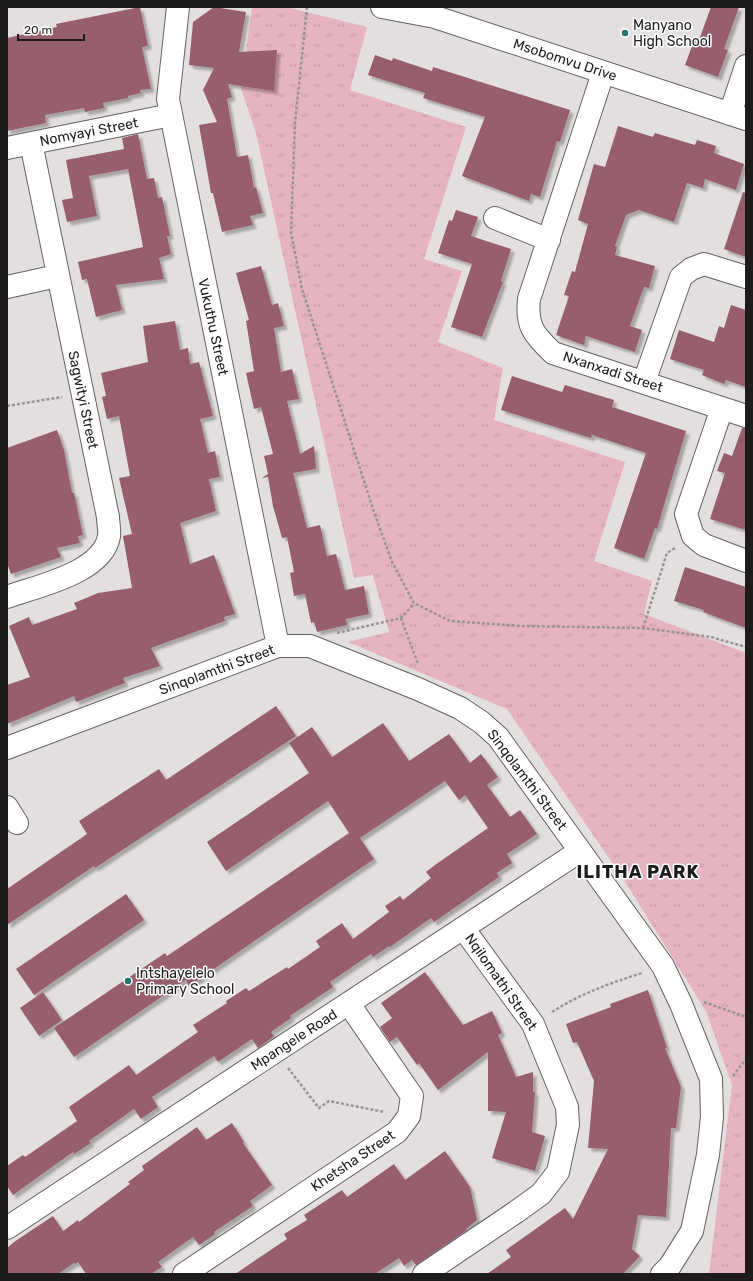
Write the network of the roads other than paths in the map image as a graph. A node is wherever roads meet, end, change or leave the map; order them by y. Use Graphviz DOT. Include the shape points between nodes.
graph roads {
  1 [pos="178,7"];
  2 [pos="382,7"];
  3 [pos="746,66"];
  4 [pos="603,73"];
  5 [pos="171,115"];
  6 [pos="738,116"];
  7 [pos="31,143"];
  8 [pos="7,148"];
  9 [pos="495,218"];
  10 [pos="549,240"];
  11 [pos="57,276"];
  12 [pos="746,278"];
  13 [pos="7,286"];
  14 [pos="644,382"];
  15 [pos="722,408"];
  16 [pos="746,416"];
  17 [pos="746,560"];
  18 [pos="7,597"];
  19 [pos="278,646"];
  20 [pos="7,748"];
  21 [pos="580,851"];
  22 [pos="463,928"];
  23 [pos="349,1004"];
  24 [pos="7,1228"];
  25 [pos="184,1274"];
  26 [pos="424,1274"];
  27 [pos="662,1274"];
  1 -- 5 [label="street, Vukuthu Street" via="168,99"];
  2 -- 4 [label="street, Msobomvu Drive" via="435,17"];
  3 -- 6 [label="street"];
  4 -- 6 [label="street, Msobomvu Drive"];
  4 -- 10 [label="street, Nxanxadi Street"];
  5 -- 7 [label="street, Nomyayi Street"];
  5 -- 19 [label="street, Vukuthu Street"];
  7 -- 8 [label="street, Nomyayi Street"];
  7 -- 11 [label="street, Sagwityi Street"];
  9 -- 10 [label="street"];
  10 -- 14 [label="street, Nxanxadi Street" via="529,299 527,314 531,329 552,353"];
  11 -- 13 [label="street"];
  11 -- 18 [label="street, Sagwityi Street" via="108,517 109,536 103,550 81,571"];
  12 -- 14 [label="street" via="704,264 691,269 681,277"];
  14 -- 15 [label="street, Nxanxadi Street"];
  15 -- 16 [label="street, Nxanxadi Street"];
  15 -- 17 [label="street" via="686,514 693,536 704,545"];
  19 -- 20 [label="street, Sinqolamthi Street"];
  19 -- 21 [label="street, Sinqolamthi Street" via="310,646 418,689 460,708 481,722 498,737"];
  21 -- 22 [label="street, Mpangele Road"];
  21 -- 27 [label="street, Sinqolamthi Street" via="663,966 711,1078 712,1117 708,1155 692,1231"];
  22 -- 23 [label="street, Mpangele Road"];
  22 -- 26 [label="street, Nqilomathi Street" via="533,1024 567,1107 568,1125 558,1172 541,1194"];
  23 -- 24 [label="street, Mpangele Road"];
  23 -- 25 [label="street, Khetsha Street" via="412,1096 409,1116 397,1132"];
}
